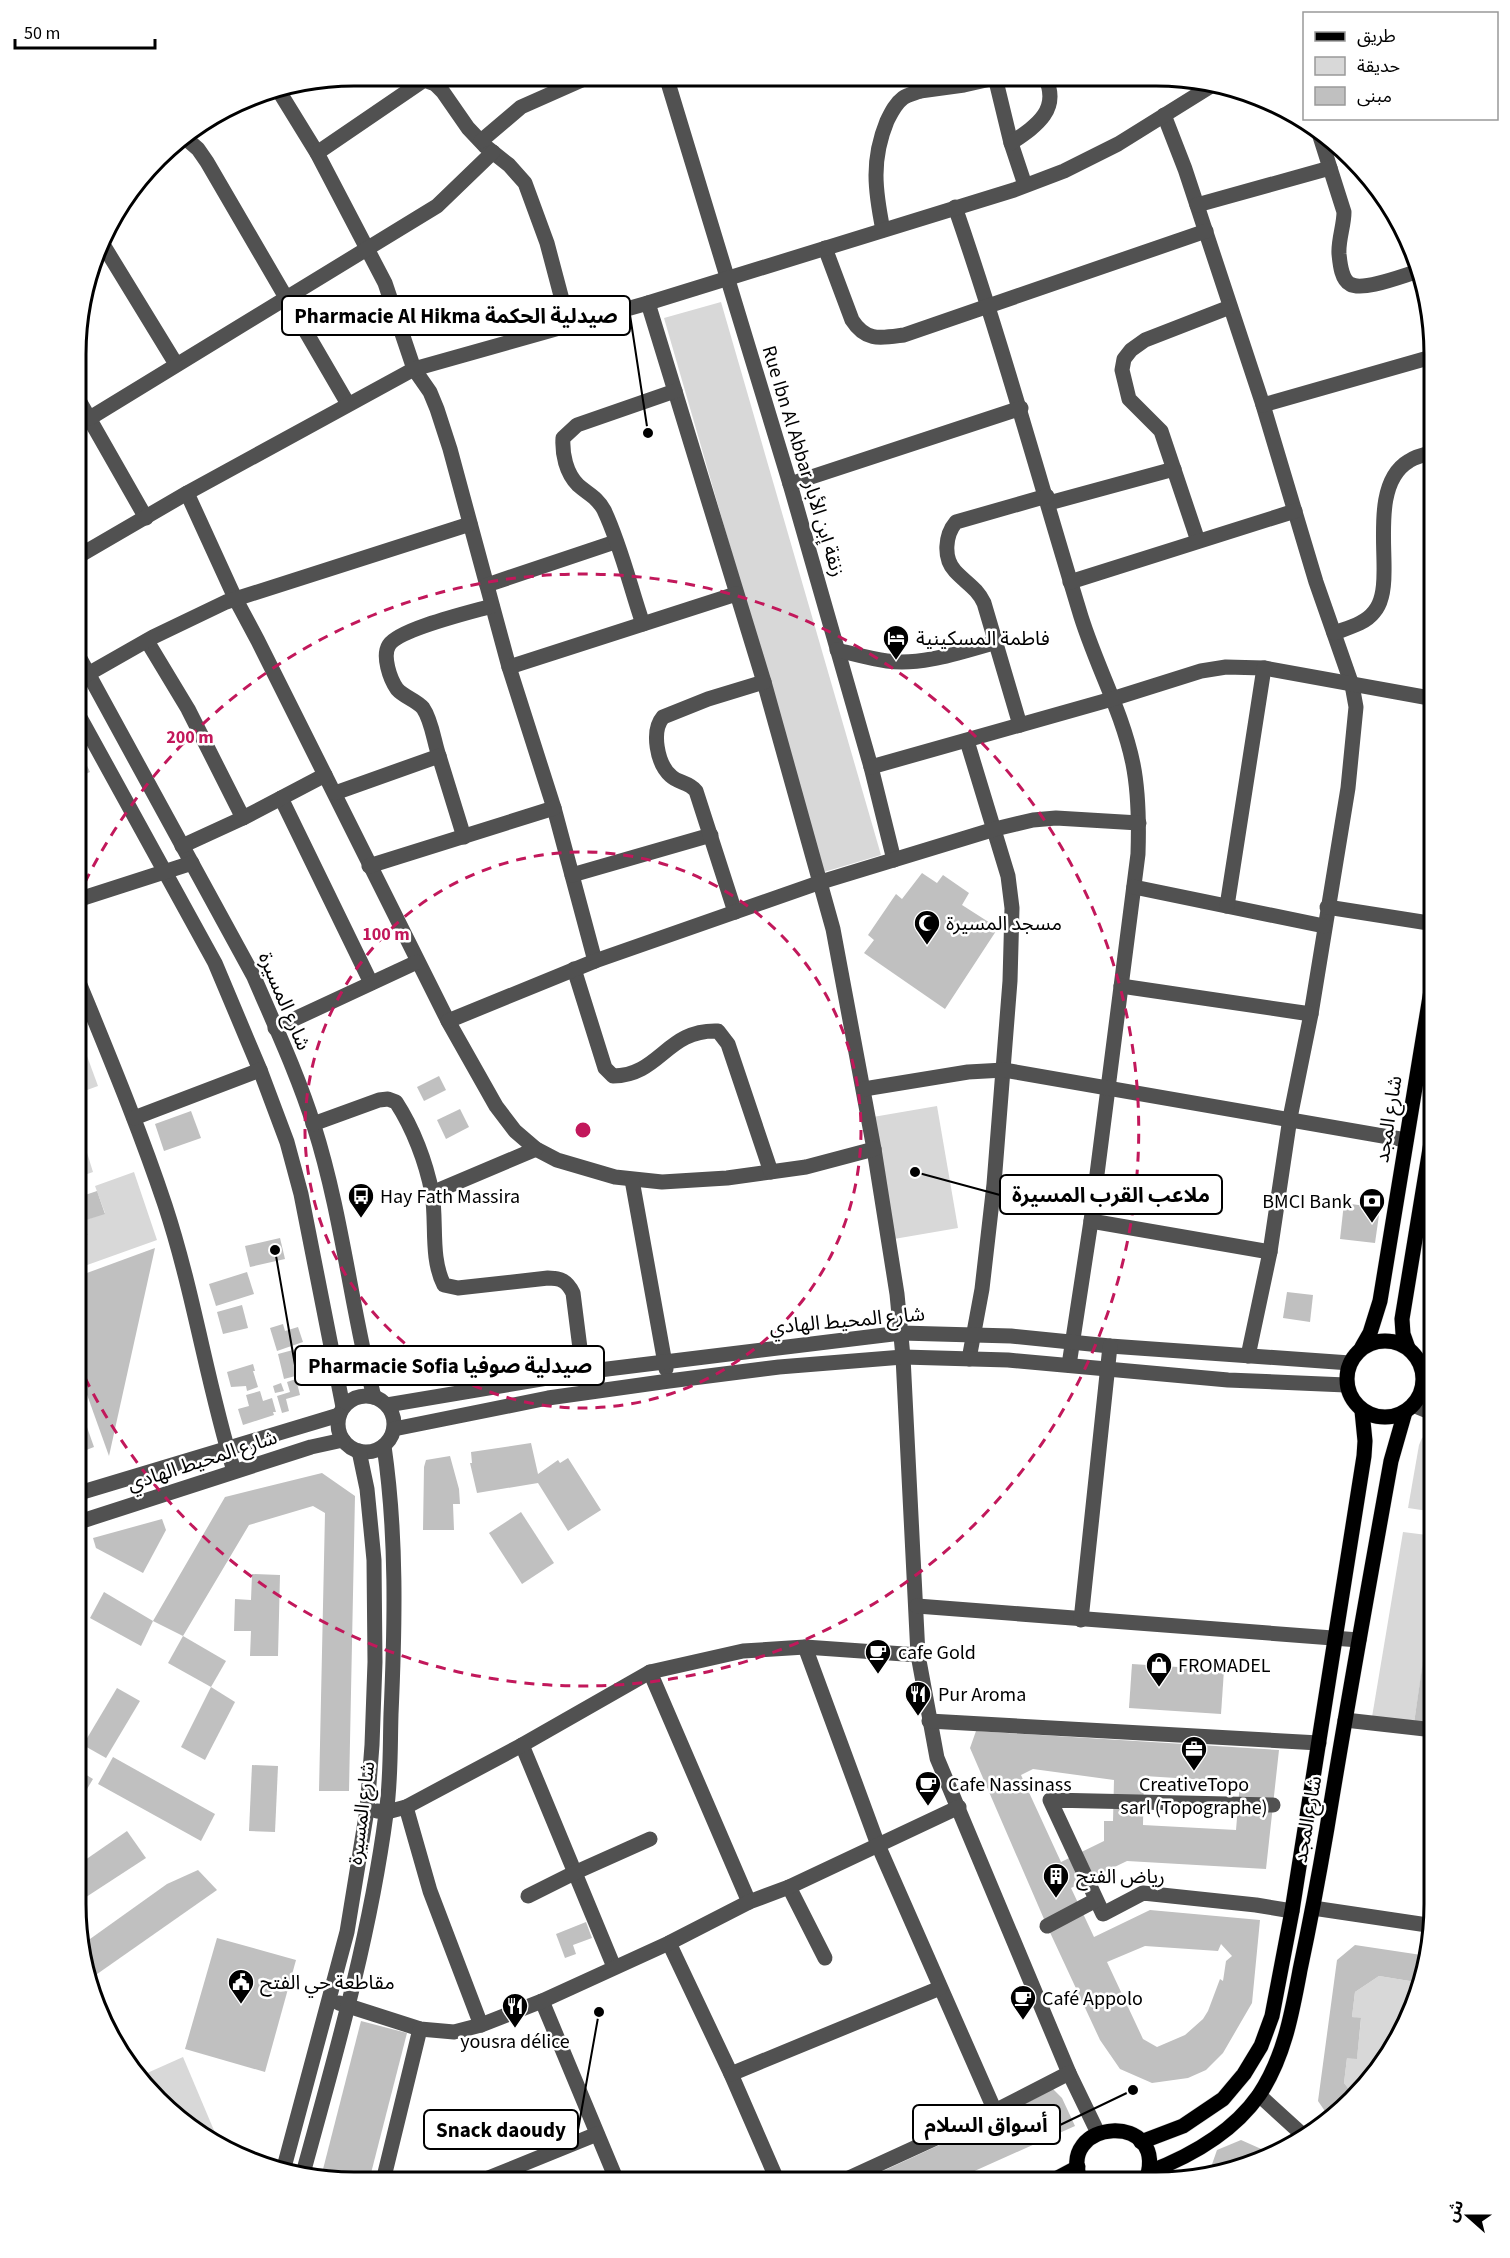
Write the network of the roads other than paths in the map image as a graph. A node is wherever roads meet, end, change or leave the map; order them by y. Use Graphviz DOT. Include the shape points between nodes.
graph roads {
  1 [pos="418,86"];
  2 [pos="432,86"];
  3 [pos="568,86"];
  4 [pos="671,86"];
  5 [pos="916,86"];
  6 [pos="997,86"];
  7 [pos="1048,86"];
  8 [pos="1204,90"];
  9 [pos="282,96"];
  10 [pos="1164,115"];
  11 [pos="481,141"];
  12 [pos="189,142"];
  13 [pos="1011,143"];
  14 [pos="1322,143"];
  15 [pos="493,152"];
  16 [pos="317,153"];
  17 [pos="1330,168"];
  18 [pos="1025,185"];
  19 [pos="1197,205"];
  20 [pos="955,207"];
  21 [pos="883,230"];
  22 [pos="1206,231"];
  23 [pos="368,248"];
  24 [pos="825,248"];
  25 [pos="106,250"];
  26 [pos="1412,273"];
  27 [pos="727,279"];
  28 [pos="287,299"];
  29 [pos="648,303"];
  30 [pos="988,307"];
  31 [pos="1230,308"];
  32 [pos="569,326"];
  33 [pos="1424,359"];
  34 [pos="176,364"];
  35 [pos="414,369"];
  36 [pos="675,391"];
  37 [pos="348,404"];
  38 [pos="1263,405"];
  39 [pos="1021,408"];
  40 [pos="86,412"];
  41 [pos="90,418"];
  42 [pos="1424,456"];
  43 [pos="1174,469"];
  44 [pos="790,484"];
  45 [pos="187,493"];
  46 [pos="1048,499"];
  47 [pos="1294,511"];
  48 [pos="146,518"];
  49 [pos="470,524"];
  50 [pos="1198,541"];
  51 [pos="615,542"];
  52 [pos="86,552"];
  53 [pos="1071,582"];
  54 [pos="487,585"];
  55 [pos="736,594"];
  56 [pos="234,598"];
  57 [pos="492,606"];
  58 [pos="643,624"];
  59 [pos="1334,633"];
  60 [pos="147,641"];
  61 [pos="997,642"];
  62 [pos="837,650"];
  63 [pos="509,667"];
  64 [pos="1264,668"];
  65 [pos="86,670"];
  66 [pos="88,674"];
  67 [pos="764,682"];
  68 [pos="1352,685"];
  69 [pos="1424,697"];
  70 [pos="1113,699"];
  71 [pos="1020,725"];
  72 [pos="86,728"];
  73 [pos="966,741"];
  74 [pos="439,756"];
  75 [pos="871,767"];
  76 [pos="325,775"];
  77 [pos="335,793"];
  78 [pos="281,798"];
  79 [pos="554,808"];
  80 [pos="243,818"];
  81 [pos="1139,823"];
  82 [pos="995,829"];
  83 [pos="711,835"];
  84 [pos="464,837"];
  85 [pos="182,846"];
  86 [pos="894,861"];
  87 [pos="192,863"];
  88 [pos="369,866"];
  89 [pos="167,873"];
  90 [pos="572,875"];
  91 [pos="821,882"];
  92 [pos="1134,887"];
  93 [pos="86,897"];
  94 [pos="1227,906"];
  95 [pos="1327,907"];
  96 [pos="735,912"];
  97 [pos="1424,922"];
  98 [pos="1324,926"];
  99 [pos="595,961"];
  100 [pos="417,962"];
  101 [pos="574,969"];
  102 [pos="371,983"];
  103 [pos="1121,986"];
  104 [pos="86,1000"];
  105 [pos="1311,1014"];
  106 [pos="448,1021"];
  107 [pos="276,1028"];
  108 [pos="1424,1032"];
  109 [pos="260,1070"];
  110 [pos="1004,1070"];
  111 [pos="1107,1086"];
  112 [pos="864,1089"];
  113 [pos="134,1118"];
  114 [pos="1290,1118"];
  115 [pos="313,1124"];
  116 [pos="1406,1140"];
  117 [pos="536,1149"];
  118 [pos="874,1149"];
  119 [pos="771,1172"];
  120 [pos="632,1180"];
  121 [pos="1424,1185"];
  122 [pos="432,1193"];
  123 [pos="1090,1221"];
  124 [pos="1270,1252"];
  125 [pos="902,1333"];
  126 [pos="974,1334"];
  127 [pos="1071,1342"];
  128 [pos="1110,1346"];
  129 [pos="1362,1347"];
  130 [pos="1408,1348"];
  131 [pos="1248,1356"];
  132 [pos="903,1357"];
  133 [pos="969,1359"];
  134 [pos="665,1361"];
  135 [pos="1350,1364"];
  136 [pos="1069,1365"];
  137 [pos="1107,1370"];
  138 [pos="583,1372"];
  139 [pos="1424,1372"];
  140 [pos="669,1381"];
  141 [pos="1346,1385"];
  142 [pos="1424,1389"];
  143 [pos="586,1393"];
  144 [pos="380,1401"];
  145 [pos="1409,1409"];
  146 [pos="341,1411"];
  147 [pos="1362,1411"];
  148 [pos="1424,1412"];
  149 [pos="394,1429"];
  150 [pos="343,1440"];
  151 [pos="384,1446"];
  152 [pos="227,1448"];
  153 [pos="359,1451"];
  154 [pos="234,1471"];
  155 [pos="86,1491"];
  156 [pos="86,1520"];
  157 [pos="917,1606"];
  158 [pos="1081,1620"];
  159 [pos="1335,1638"];
  160 [pos="1359,1640"];
  161 [pos="806,1647"];
  162 [pos="918,1655"];
  163 [pos="650,1672"];
  164 [pos="1345,1720"];
  165 [pos="929,1721"];
  166 [pos="1424,1729"];
  167 [pos="1319,1743"];
  168 [pos="522,1745"];
  169 [pos="1273,1804"];
  170 [pos="406,1807"];
  171 [pos="959,1807"];
  172 [pos="367,1810"];
  173 [pos="387,1812"];
  174 [pos="650,1839"];
  175 [pos="878,1845"];
  176 [pos="574,1873"];
  177 [pos="789,1887"];
  178 [pos="528,1896"];
  179 [pos="1096,1900"];
  180 [pos="749,1902"];
  181 [pos="1313,1908"];
  182 [pos="1292,1911"];
  183 [pos="1424,1924"];
  184 [pos="1047,1926"];
  185 [pos="669,1943"];
  186 [pos="825,1958"];
  187 [pos="614,1967"];
  188 [pos="940,1988"];
  189 [pos="330,2001"];
  190 [pos="542,2001"];
  191 [pos="348,2006"];
  192 [pos="481,2025"];
  193 [pos="420,2029"];
  194 [pos="1069,2073"];
  195 [pos="731,2074"];
  196 [pos="1259,2095"];
  197 [pos="995,2111"];
  198 [pos="1299,2131"];
  199 [pos="1098,2133"];
  200 [pos="597,2134"];
  201 [pos="1141,2142"];
  202 [pos="285,2163"];
  203 [pos="1078,2167"];
  204 [pos="305,2168"];
  205 [pos="385,2172"];
  206 [pos="503,2172"];
  207 [pos="613,2172"];
  208 [pos="774,2172"];
  209 [pos="862,2172"];
  210 [pos="1069,2172"];
  211 [pos="1079,2172"];
  212 [pos="1147,2172"];
  213 [pos="1158,2172"];
  1 -- 16 [label="street"];
  2 -- 11 [label="street"];
  3 -- 11 [label="street" via="521,107"];
  4 -- 27 [label="street, Rue Ibn Al Abbar زنقة إبن الأبار"];
  5 -- 21 [label="street" via="892,111 877,152 877,200"];
  6 -- 13 [label="street"];
  7 -- 13 [label="street" via="1049,109"];
  8 -- 10 [label="street"];
  9 -- 16 [label="street"];
  10 -- 18 [label="street" via="1101,153"];
  10 -- 19 [label="street"];
  11 -- 15 [label="street"];
  12 -- 28 [label="street" via="207,162"];
  13 -- 18 [label="street"];
  14 -- 17 [label="street"];
  15 -- 23 [label="street" via="437,206"];
  15 -- 32 [label="street" via="525,183"];
  16 -- 23 [label="street"];
  17 -- 19 [label="street"];
  17 -- 26 [label="street" via="1344,212 1339,252 1347,282 1367,286"];
  18 -- 20 [label="street"];
  19 -- 22 [label="street"];
  20 -- 21 [label="street"];
  20 -- 30 [label="street"];
  21 -- 24 [label="street"];
  22 -- 30 [label="street"];
  22 -- 31 [label="street"];
  23 -- 28 [label="street"];
  23 -- 35 [label="street" via="386,284"];
  24 -- 27 [label="street"];
  24 -- 30 [label="street" via="852,320 871,337 904,335"];
  25 -- 34 [label="street"];
  27 -- 29 [label="street"];
  27 -- 44 [label="street, Rue Ibn Al Abbar زنقة إبن الأبار"];
  28 -- 34 [label="street"];
  28 -- 37 [label="street"];
  29 -- 32 [label="street"];
  29 -- 36 [label="street"];
  30 -- 39 [label="street"];
  31 -- 38 [label="street"];
  31 -- 43 [label="street" via="1145,340 1124,359 1122,370 1129,399 1161,431"];
  32 -- 35 [label="street"];
  33 -- 38 [label="street"];
  34 -- 41 [label="street"];
  35 -- 37 [label="street"];
  35 -- 49 [label="street" via="437,409"];
  36 -- 51 [label="street" via="577,425 563,438 564,457 573,480 598,500"];
  36 -- 55 [label="street"];
  37 -- 45 [label="street"];
  38 -- 47 [label="street"];
  39 -- 44 [label="street"];
  39 -- 46 [label="street"];
  40 -- 41 [label="street"];
  41 -- 48 [label="street"];
  42 -- 59 [label="street" via="1408,461 1398,470 1386,499 1384,582 1376,610 1368,619"];
  43 -- 46 [label="street"];
  43 -- 50 [label="street"];
  44 -- 62 [label="street, Rue Ibn Al Abbar زنقة إبن الأبار"];
  45 -- 48 [label="street"];
  45 -- 56 [label="street"];
  46 -- 53 [label="street"];
  46 -- 61 [label="street" via="956,522 950,530 950,563 979,591"];
  47 -- 50 [label="street"];
  47 -- 59 [label="street"];
  48 -- 52 [label="street"];
  49 -- 54 [label="street"];
  49 -- 56 [label="street"];
  50 -- 53 [label="street"];
  51 -- 54 [label="street"];
  51 -- 58 [label="street"];
  53 -- 70 [label="street" via="1087,637"];
  54 -- 57 [label="street"];
  55 -- 58 [label="street"];
  55 -- 67 [label="street"];
  56 -- 60 [label="street"];
  56 -- 76 [label="street"];
  57 -- 63 [label="street"];
  57 -- 74 [label="street" via="410,631 388,646 390,676 398,690 422,708"];
  58 -- 63 [label="street"];
  59 -- 68 [label="street"];
  60 -- 66 [label="street"];
  60 -- 80 [label="street" via="188,709"];
  61 -- 62 [label="street" via="905,662"];
  61 -- 71 [label="street"];
  62 -- 75 [label="street, Rue Ibn Al Abbar زنقة إبن الأبار"];
  63 -- 79 [label="street"];
  64 -- 68 [label="street"];
  64 -- 70 [label="street" via="1201,671"];
  64 -- 94 [label="street"];
  65 -- 66 [label="street, شارع المسيرة"];
  66 -- 85 [label="street, شارع المسيرة"];
  67 -- 83 [label="street" via="676,711 658,723 657,741 668,773 696,791"];
  67 -- 91 [label="street"];
  68 -- 69 [label="street"];
  68 -- 95 [label="street" via="1355,734"];
  70 -- 71 [label="street"];
  70 -- 81 [label="street" via="1132,763"];
  71 -- 73 [label="street"];
  72 -- 89 [label="street"];
  73 -- 75 [label="street"];
  73 -- 82 [label="street"];
  74 -- 77 [label="street"];
  74 -- 84 [label="street"];
  75 -- 86 [label="street, Rue Ibn Al Abbar زنقة إبن الأبار"];
  76 -- 77 [label="street"];
  76 -- 78 [label="street"];
  77 -- 88 [label="street"];
  78 -- 80 [label="street"];
  78 -- 102 [label="street"];
  79 -- 84 [label="street"];
  79 -- 90 [label="street"];
  80 -- 85 [label="street"];
  81 -- 82 [label="street" via="1056,818"];
  81 -- 92 [label="street"];
  82 -- 86 [label="street"];
  82 -- 110 [label="street" via="1012,908"];
  83 -- 90 [label="street"];
  83 -- 96 [label="street"];
  84 -- 88 [label="street"];
  85 -- 87 [label="street, شارع المسيرة"];
  86 -- 91 [label="street"];
  87 -- 89 [label="street"];
  87 -- 107 [label="street, شارع المسيرة" via="254,977"];
  88 -- 100 [label="street"];
  89 -- 93 [label="street"];
  89 -- 109 [label="street" via="215,963"];
  90 -- 99 [label="street"];
  91 -- 96 [label="street"];
  91 -- 112 [label="street"];
  92 -- 94 [label="street"];
  92 -- 103 [label="street"];
  94 -- 98 [label="street"];
  95 -- 97 [label="street"];
  95 -- 98 [label="street"];
  96 -- 99 [label="street"];
  98 -- 105 [label="street"];
  99 -- 101 [label="street"];
  100 -- 102 [label="street"];
  100 -- 106 [label="street"];
  101 -- 106 [label="street"];
  101 -- 119 [label="street" via="605,1068 613,1076 629,1076 645,1069 681,1038 707,1030 718,1031 729,1044"];
  102 -- 107 [label="street"];
  103 -- 105 [label="street"];
  103 -- 111 [label="street"];
  104 -- 113 [label="street"];
  105 -- 114 [label="street"];
  106 -- 117 [label="street" via="496,1106 515,1131"];
  107 -- 115 [label="street, شارع المسيرة"];
  108 -- 116 [label="main road, شارع المجد"];
  109 -- 113 [label="street"];
  109 -- 146 [label="street" via="300,1194"];
  110 -- 111 [label="street"];
  110 -- 112 [label="street"];
  110 -- 126 [label="street"];
  111 -- 114 [label="street"];
  111 -- 123 [label="street"];
  112 -- 118 [label="street"];
  113 -- 152 [label="street" via="187,1282"];
  114 -- 116 [label="street"];
  114 -- 124 [label="street"];
  115 -- 122 [label="street" via="392,1099 401,1109 417,1145"];
  115 -- 144 [label="street, شارع المسيرة"];
  116 -- 129 [label="main road, شارع المجد" via="1380,1301"];
  117 -- 120 [label="street" via="580,1168"];
  117 -- 122 [label="street"];
  118 -- 119 [label="street"];
  118 -- 125 [label="street"];
  119 -- 120 [label="street" via="662,1182"];
  120 -- 134 [label="street"];
  121 -- 130 [label="main road" via="1402,1319"];
  122 -- 138 [label="street" via="438,1263 444,1284 458,1288 560,1278 573,1293"];
  123 -- 124 [label="street"];
  123 -- 127 [label="street"];
  124 -- 131 [label="street"];
  125 -- 126 [label="street, شارع المحيط الهادي"];
  125 -- 132 [label="street"];
  125 -- 134 [label="street, شارع المحيط الهادي"];
  126 -- 127 [label="street, شارع المحيط الهادي"];
  126 -- 133 [label="street"];
  127 -- 128 [label="street, شارع المحيط الهادي"];
  127 -- 136 [label="street"];
  128 -- 131 [label="street, شارع المحيط الهادي"];
  128 -- 137 [label="street"];
  129 -- 130 [label="main road" via="1384,1340"];
  129 -- 135 [label="main road"];
  130 -- 139 [label="main road"];
  131 -- 135 [label="street, شارع المحيط الهادي"];
  132 -- 133 [label="street, شارع المحيط الهادي"];
  132 -- 140 [label="street, شارع المحيط الهادي"];
  132 -- 157 [label="street"];
  133 -- 136 [label="street, شارع المحيط الهادي"];
  134 -- 138 [label="street, شارع المحيط الهادي"];
  134 -- 140 [label="street"];
  135 -- 141 [label="main road"];
  136 -- 137 [label="street, شارع المحيط الهادي"];
  137 -- 141 [label="street, شارع المحيط الهادي"];
  137 -- 158 [label="street"];
  138 -- 143 [label="street"];
  138 -- 144 [label="street, شارع المحيط الهادي"];
  140 -- 143 [label="street, شارع المحيط الهادي"];
  141 -- 147 [label="main road"];
  142 -- 145 [label="main road"];
  143 -- 149 [label="street, شارع المحيط الهادي"];
  144 -- 146 [label="street" via="357,1397"];
  144 -- 149 [label="street" via="393,1416"];
  145 -- 147 [label="main road" via="1380,1418"];
  145 -- 148 [label="street"];
  145 -- 160 [label="main road, شارع المجد" via="1390,1461"];
  146 -- 150 [label="street" via="338,1431"];
  146 -- 152 [label="street, شارع المحيط الهادي"];
  147 -- 159 [label="main road, شارع المجد" via="1364,1456"];
  149 -- 151 [label="street"];
  150 -- 153 [label="street"];
  150 -- 154 [label="street, شارع المحيط الهادي"];
  151 -- 153 [label="street" via="372,1452"];
  151 -- 173 [label="street, شارع المسيرة" via="394,1569"];
  152 -- 154 [label="street"];
  152 -- 155 [label="street, شارع المحيط الهادي"];
  153 -- 172 [label="street, شارع المسيرة" via="374,1560 375,1662"];
  154 -- 156 [label="street, شارع المحيط الهادي"];
  157 -- 158 [label="street"];
  157 -- 162 [label="street"];
  158 -- 159 [label="street"];
  159 -- 160 [label="street"];
  159 -- 167 [label="main road, شارع المجد"];
  160 -- 164 [label="main road, شارع المجد"];
  161 -- 162 [label="street"];
  161 -- 163 [label="street" via="743,1651"];
  161 -- 175 [label="street"];
  162 -- 165 [label="street"];
  163 -- 168 [label="street"];
  163 -- 180 [label="street"];
  164 -- 166 [label="street"];
  164 -- 181 [label="main road, شارع المجد"];
  165 -- 167 [label="street"];
  165 -- 171 [label="street" via="938,1758"];
  167 -- 182 [label="main road, شارع المجد"];
  168 -- 170 [label="street"];
  168 -- 176 [label="street"];
  169 -- 179 [label="street" via="1050,1800"];
  170 -- 173 [label="street"];
  170 -- 192 [label="street" via="429,1891"];
  171 -- 175 [label="street"];
  171 -- 194 [label="street"];
  172 -- 173 [label="street"];
  172 -- 189 [label="street, شارع المسيرة" via="347,1932"];
  173 -- 191 [label="street, شارع المسيرة"];
  174 -- 176 [label="street"];
  175 -- 177 [label="street"];
  175 -- 188 [label="street"];
  176 -- 178 [label="street"];
  176 -- 187 [label="street"];
  177 -- 180 [label="street"];
  177 -- 186 [label="street"];
  179 -- 182 [label="street" via="1103,1914 1143,1893"];
  179 -- 184 [label="street"];
  180 -- 185 [label="street"];
  181 -- 183 [label="street"];
  181 -- 196 [label="main road, شارع المجد" via="1285,2039"];
  182 -- 201 [label="main road, شارع المجد" via="1272,2016 1261,2046 1244,2074 1223,2099 1197,2118"];
  185 -- 187 [label="street"];
  185 -- 195 [label="street"];
  187 -- 190 [label="street"];
  188 -- 195 [label="street"];
  188 -- 197 [label="street"];
  189 -- 191 [label="street"];
  189 -- 202 [label="street, شارع المسيرة"];
  190 -- 192 [label="street"];
  190 -- 200 [label="street"];
  191 -- 193 [label="street"];
  191 -- 204 [label="street, شارع المسيرة"];
  192 -- 193 [label="street" via="454,2032"];
  193 -- 205 [label="street"];
  194 -- 197 [label="street"];
  194 -- 199 [label="street"];
  195 -- 208 [label="street"];
  196 -- 198 [label="street"];
  196 -- 213 [label="main road, شارع المجد" via="1199,2149"];
  197 -- 209 [label="street"];
  199 -- 201 [label="main road" via="1121,2130"];
  199 -- 203 [label="main road" via="1081,2149"];
  200 -- 206 [label="street"];
  200 -- 207 [label="street"];
  201 -- 212 [label="main road" via="1147,2151"];
  203 -- 210 [label="main road"];
  203 -- 211 [label="main road"];
}
